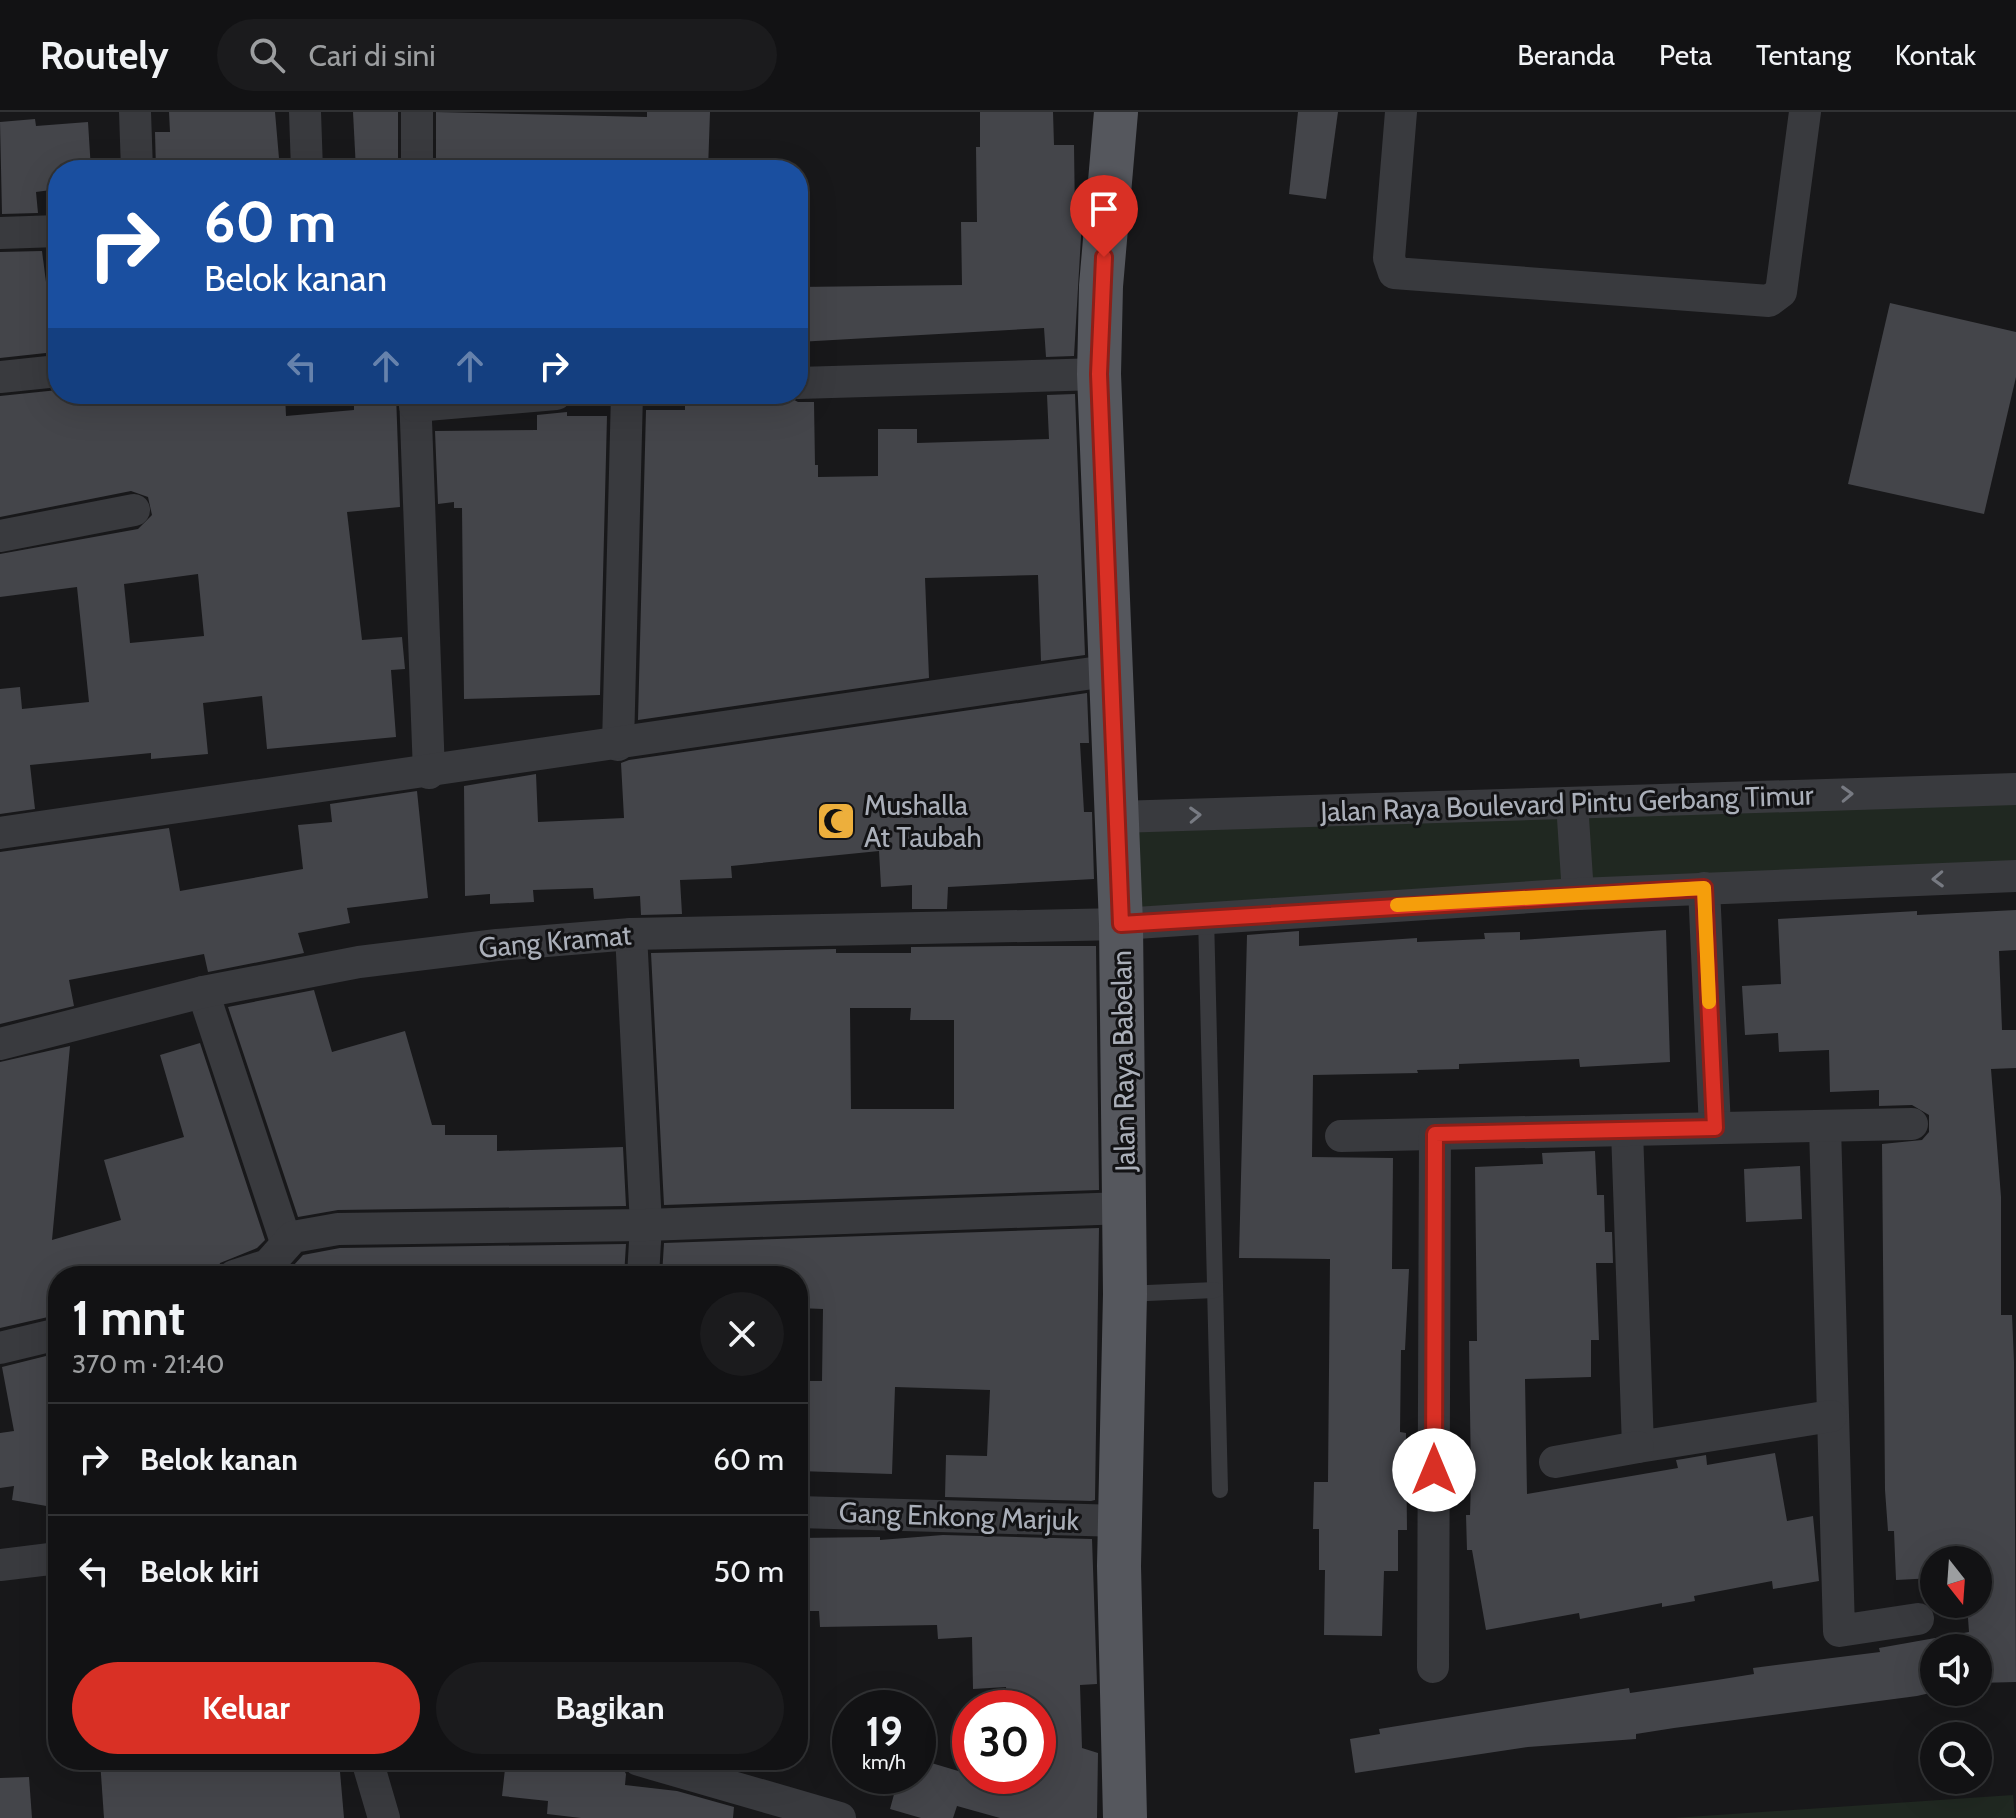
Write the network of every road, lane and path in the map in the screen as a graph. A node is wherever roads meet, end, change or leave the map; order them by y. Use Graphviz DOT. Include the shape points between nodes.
graph roads {
  1 [pos="135,112"];
  2 [pos="305,112"];
  3 [pos="417,112"];
  4 [pos="1116,112"];
  5 [pos="1401,112"];
  6 [pos="1805,112"];
  7 [pos="137,160"];
  8 [pos="307,160"];
  9 [pos="417,160"];
  10 [pos="48,231"];
  11 [pos="0,233"];
  12 [pos="48,372"];
  13 [pos="1099,374"];
  14 [pos="0,377"];
  15 [pos="808,383"];
  16 [pos="415,404"];
  17 [pos="627,404"];
  18 [pos="134,510"];
  19 [pos="0,536"];
  20 [pos="1113,670"];
  21 [pos="618,745"];
  22 [pos="429,773"];
  23 [pos="2016,789"];
  24 [pos="1572,803"];
  25 [pos="1117,817"];
  26 [pos="0,833"];
  27 [pos="2016,876"];
  28 [pos="1704,888"];
  29 [pos="1578,894"];
  30 [pos="1206,916"];
  31 [pos="1121,924"];
  32 [pos="631,934"];
  33 [pos="203,992"];
  34 [pos="0,1044"];
  35 [pos="1912,1124"];
  36 [pos="1825,1126"];
  37 [pos="1715,1128"];
  38 [pos="1627,1130"];
  39 [pos="1435,1134"];
  40 [pos="1341,1136"];
  41 [pos="1125,1208"];
  42 [pos="646,1225"];
  43 [pos="286,1242"];
  44 [pos="260,1266"];
  45 [pos="644,1266"];
  46 [pos="1215,1290"];
  47 [pos="1125,1294"];
  48 [pos="48,1338"];
  49 [pos="0,1348"];
  50 [pos="1831,1416"];
  51 [pos="1638,1447"];
  52 [pos="1555,1462"];
  53 [pos="1220,1490"];
  54 [pos="808,1512"];
  55 [pos="1120,1521"];
  56 [pos="48,1559"];
  57 [pos="0,1565"];
  58 [pos="1918,1619"];
  59 [pos="1433,1667"];
  60 [pos="370,1770"];
  61 [pos="674,1770"];
  62 [pos="384,1818"];
  63 [pos="840,1818"];
  64 [pos="1125,1818"];
  1 -- 7 [label="street"];
  2 -- 8 [label="street"];
  3 -- 9 [label="street"];
  4 -- 13 [label="main road, Jalan Raya Babelan"];
  5 -- 6 [label="street" via="1389,258 1394,273 1769,301 1781,292"];
  10 -- 11 [label="street"];
  12 -- 14 [label="street"];
  13 -- 15 [label="street"];
  13 -- 20 [label="main road, Jalan Raya Babelan"];
  16 -- 22 [label="street"];
  17 -- 21 [label="street"];
  18 -- 19 [label="street"];
  20 -- 21 [label="street"];
  20 -- 25 [label="main road, Jalan Raya Babelan"];
  21 -- 22 [label="street"];
  22 -- 26 [label="street"];
  24 -- 23 [label="street, Jalan Raya Boulevard Pintu Gerbang Timur, one-way"];
  25 -- 24 [label="street, Jalan Raya Boulevard Pintu Gerbang Timur, one-way"];
  24 -- 29 [label="street"];
  25 -- 31 [label="main road, Jalan Raya Babelan"];
  27 -- 28 [label="street, one-way"];
  28 -- 29 [label="street"];
  28 -- 37 [label="street"];
  29 -- 30 [label="street"];
  30 -- 31 [label="street"];
  30 -- 46 [label="lane"];
  31 -- 32 [label="street, Gang Kramat"];
  31 -- 41 [label="main road, Jalan Raya Babelan"];
  32 -- 33 [label="street, Gang Kramat" via="359,962"];
  32 -- 42 [label="street"];
  33 -- 34 [label="street, Gang Kramat"];
  33 -- 43 [label="street"];
  35 -- 36 [label="street"];
  36 -- 37 [label="street"];
  36 -- 50 [label="street"];
  37 -- 38 [label="street"];
  38 -- 39 [label="street"];
  38 -- 51 [label="street"];
  39 -- 40 [label="street"];
  39 -- 59 [label="street"];
  41 -- 42 [label="street"];
  41 -- 47 [label="main road, Jalan Raya Babelan"];
  42 -- 43 [label="street" via="338,1229 305,1233"];
  42 -- 45 [label="street"];
  43 -- 44 [label="street" via="273,1261"];
  46 -- 47 [label="lane"];
  46 -- 53 [label="lane"];
  47 -- 55 [label="main road, Jalan Raya Babelan"];
  48 -- 49 [label="street"];
  50 -- 51 [label="street"];
  50 -- 58 [label="street" via="1839,1631"];
  51 -- 52 [label="street"];
  54 -- 55 [label="street, Gang Enkong Marjuk"];
  55 -- 64 [label="main road, Jalan Raya Babelan"];
  56 -- 57 [label="street"];
  60 -- 62 [label="street"];
  61 -- 63 [label="street"];
}
